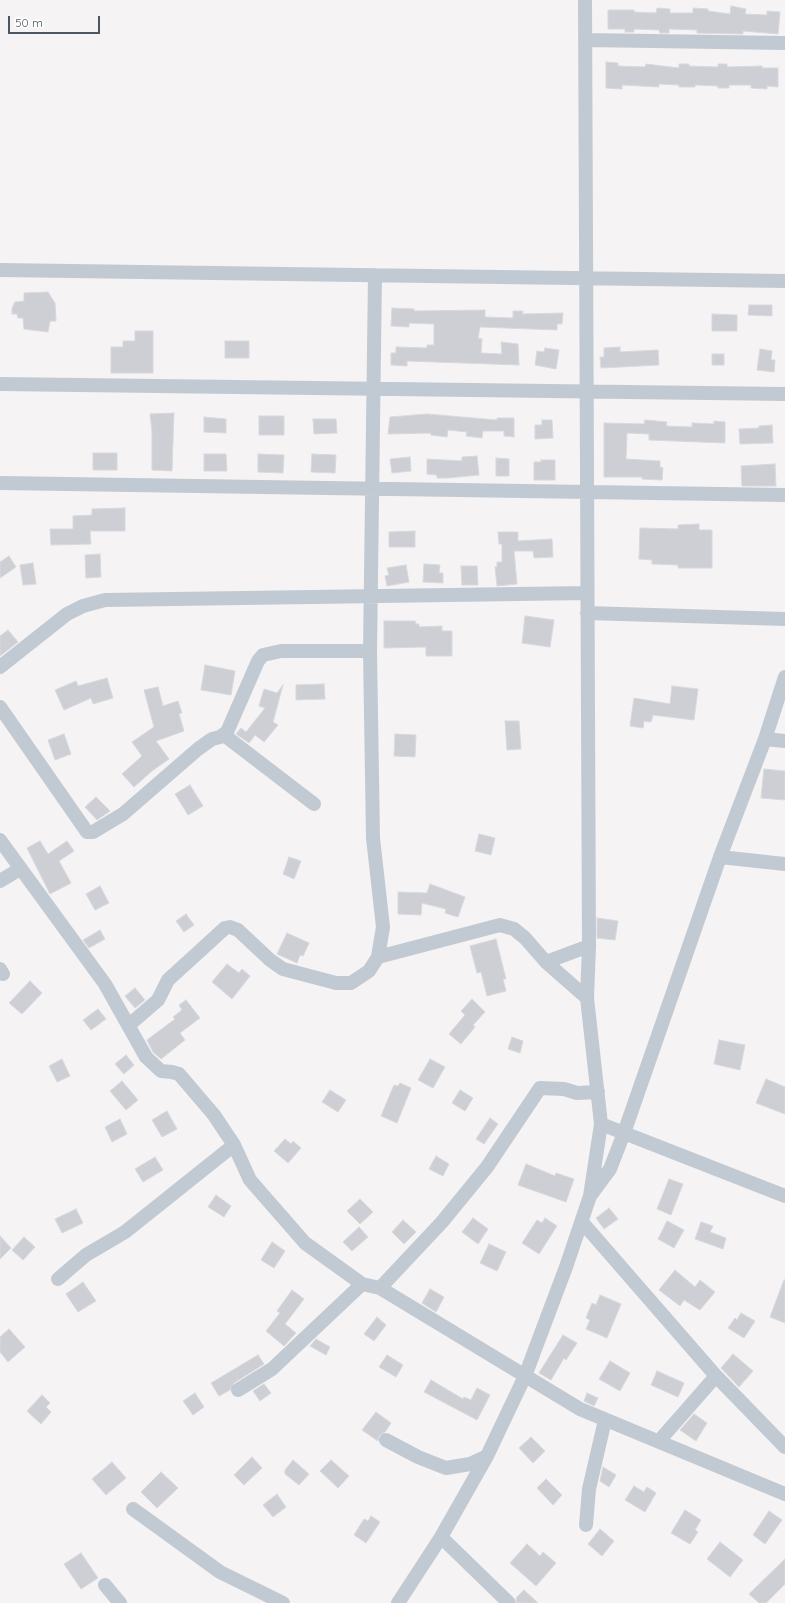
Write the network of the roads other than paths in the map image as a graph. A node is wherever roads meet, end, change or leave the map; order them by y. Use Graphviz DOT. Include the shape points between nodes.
graph roads {
  1 [pos="585,0"];
  2 [pos="585,40"];
  3 [pos="785,43"];
  4 [pos="0,270"];
  5 [pos="375,275"];
  6 [pos="586,278"];
  7 [pos="785,281"];
  8 [pos="0,384"];
  9 [pos="374,389"];
  10 [pos="586,391"];
  11 [pos="785,394"];
  12 [pos="0,483"];
  13 [pos="372,489"];
  14 [pos="587,492"];
  15 [pos="785,495"];
  16 [pos="587,594"];
  17 [pos="371,596"];
  18 [pos="587,612"];
  19 [pos="785,619"];
  20 [pos="370,651"];
  21 [pos="0,668"];
  22 [pos="785,677"];
  23 [pos="0,707"];
  24 [pos="224,735"];
  25 [pos="764,739"];
  26 [pos="785,741"];
  27 [pos="314,804"];
  28 [pos="0,840"];
  29 [pos="720,857"];
  30 [pos="785,864"];
  31 [pos="20,869"];
  32 [pos="0,880"];
  33 [pos="589,946"];
  34 [pos="378,957"];
  35 [pos="546,962"];
  36 [pos="587,998"];
  37 [pos="129,1025"];
  38 [pos="598,1092"];
  39 [pos="601,1124"];
  40 [pos="624,1132"];
  41 [pos="234,1146"];
  42 [pos="590,1196"];
  43 [pos="785,1196"];
  44 [pos="582,1222"];
  45 [pos="58,1279"];
  46 [pos="362,1284"];
  47 [pos="380,1288"];
  48 [pos="525,1376"];
  49 [pos="716,1376"];
  50 [pos="238,1390"];
  51 [pos="605,1420"];
  52 [pos="386,1440"];
  53 [pos="659,1441"];
  54 [pos="785,1447"];
  55 [pos="487,1456"];
  56 [pos="785,1494"];
  57 [pos="133,1509"];
  58 [pos="586,1525"];
  59 [pos="441,1537"];
  60 [pos="105,1585"];
  61 [pos="120,1603"];
  62 [pos="283,1603"];
  63 [pos="398,1603"];
  64 [pos="509,1603"];
  1 -- 2 [label="street"];
  2 -- 3 [label="street"];
  2 -- 6 [label="street"];
  4 -- 5 [label="street"];
  5 -- 6 [label="street"];
  5 -- 9 [label="street"];
  6 -- 7 [label="street"];
  6 -- 10 [label="street"];
  8 -- 9 [label="street"];
  9 -- 10 [label="street"];
  9 -- 13 [label="street"];
  10 -- 11 [label="street"];
  10 -- 14 [label="street"];
  12 -- 13 [label="street"];
  13 -- 14 [label="street"];
  13 -- 17 [label="street"];
  14 -- 15 [label="street"];
  14 -- 16 [label="street"];
  16 -- 17 [label="street"];
  16 -- 18 [label="street"];
  17 -- 20 [label="street"];
  17 -- 21 [label="street" via="105,600 67,614"];
  18 -- 19 [label="street"];
  18 -- 33 [label="street"];
  20 -- 24 [label="street" via="281,651 263,655"];
  20 -- 34 [label="street" via="373,838 383,927"];
  22 -- 25 [label="street"];
  23 -- 24 [label="street" via="87,832 93,832 123,814 212,738"];
  24 -- 27 [label="street"];
  25 -- 26 [label="street"];
  25 -- 29 [label="street"];
  28 -- 31 [label="street"];
  29 -- 30 [label="street"];
  29 -- 40 [label="street"];
  31 -- 32 [label="street"];
  31 -- 37 [label="street" via="105,984"];
  33 -- 35 [label="street"];
  33 -- 36 [label="street"];
  34 -- 35 [label="street" via="500,925 514,929"];
  34 -- 37 [label="street" via="369,971 350,983 336,982 283,968 270,960 238,930 226,928 168,980 158,1000"];
  35 -- 36 [label="street"];
  36 -- 38 [label="street"];
  37 -- 41 [label="street" via="146,1057 161,1072 179,1074 214,1115"];
  38 -- 39 [label="street"];
  38 -- 47 [label="street" via="577,1093 564,1089 540,1088 487,1167 442,1222"];
  39 -- 40 [label="street"];
  39 -- 42 [label="street"];
  40 -- 42 [label="street" via="610,1169"];
  40 -- 43 [label="street"];
  41 -- 45 [label="street" via="125,1232 86,1255"];
  41 -- 46 [label="street" via="250,1180 305,1243"];
  42 -- 44 [label="street"];
  44 -- 48 [label="street"];
  44 -- 49 [label="street"];
  46 -- 47 [label="street"];
  46 -- 50 [label="street" via="272,1369"];
  47 -- 48 [label="street"];
  48 -- 51 [label="street" via="580,1409"];
  48 -- 55 [label="street"];
  49 -- 53 [label="street"];
  49 -- 54 [label="street"];
  51 -- 53 [label="street"];
  51 -- 58 [label="street" via="589,1490"];
  52 -- 55 [label="street" via="446,1468 470,1464"];
  53 -- 56 [label="street"];
  55 -- 59 [label="street"];
  57 -- 62 [label="street" via="220,1572"];
  59 -- 63 [label="street"];
  59 -- 64 [label="street"];
  60 -- 61 [label="street"];
}
